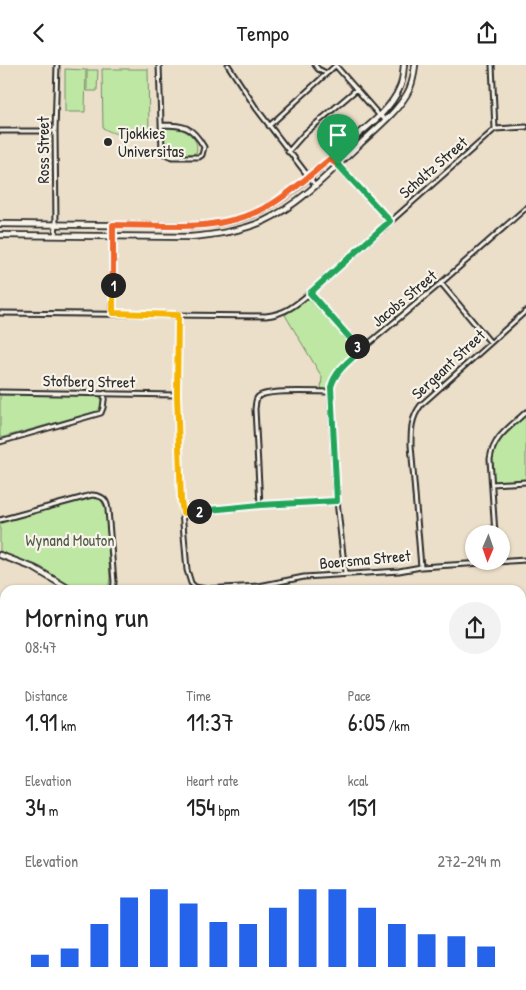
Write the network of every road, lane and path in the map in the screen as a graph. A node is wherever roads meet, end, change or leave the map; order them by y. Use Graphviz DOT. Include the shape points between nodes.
graph roads {
  1 [pos="57,65"];
  2 [pos="159,65"];
  3 [pos="228,65"];
  4 [pos="315,65"];
  5 [pos="404,65"];
  6 [pos="415,65"];
  7 [pos="492,65"];
  8 [pos="336,66"];
  9 [pos="326,73"];
  10 [pos="357,89"];
  11 [pos="379,115"];
  12 [pos="386,120"];
  13 [pos="161,125"];
  14 [pos="269,126"];
  15 [pos="526,127"];
  16 [pos="495,129"];
  17 [pos="0,131"];
  18 [pos="55,131"];
  19 [pos="288,151"];
  20 [pos="330,159"];
  21 [pos="338,165"];
  22 [pos="308,177"];
  23 [pos="316,185"];
  24 [pos="526,208"];
  25 [pos="232,221"];
  26 [pos="390,221"];
  27 [pos="0,224"];
  28 [pos="56,225"];
  29 [pos="113,225"];
  30 [pos="235,231"];
  31 [pos="0,235"];
  32 [pos="55,235"];
  33 [pos="113,236"];
  34 [pos="441,283"];
  35 [pos="310,293"];
  36 [pos="526,311"];
  37 [pos="0,313"];
  38 [pos="113,313"];
  39 [pos="178,315"];
  40 [pos="490,342"];
  41 [pos="361,350"];
  42 [pos="0,392"];
  43 [pos="330,392"];
  44 [pos="105,393"];
  45 [pos="177,395"];
  46 [pos="526,413"];
  47 [pos="0,442"];
  48 [pos="526,482"];
  49 [pos="492,484"];
  50 [pos="337,501"];
  51 [pos="260,505"];
  52 [pos="183,513"];
  53 [pos="0,520"];
  54 [pos="494,525"];
  55 [pos="0,555"];
  56 [pos="526,560"];
  57 [pos="510,561"];
  58 [pos="465,564"];
  59 [pos="421,567"];
  60 [pos="345,573"];
  61 [pos="63,585"];
  62 [pos="114,585"];
  63 [pos="194,585"];
  64 [pos="271,585"];
  1 -- 18 [label="street, Ross Street"];
  2 -- 13 [label="street"];
  3 -- 14 [label="street"];
  4 -- 9 [label="street"];
  5 -- 11 [label="street" via="400,88"];
  6 -- 12 [label="street" via="408,92"];
  7 -- 16 [label="street"];
  8 -- 9 [label="street"];
  8 -- 10 [label="street"];
  9 -- 14 [label="street"];
  10 -- 11 [label="street"];
  10 -- 19 [label="street"];
  11 -- 12 [label="street"];
  11 -- 20 [label="street"];
  12 -- 21 [label="street"];
  13 -- 13 [label="street" via="164,155 202,155 204,147 190,129"];
  14 -- 19 [label="street"];
  15 -- 16 [label="street"];
  16 -- 26 [label="street, Scholtz Street"];
  17 -- 18 [label="street"];
  18 -- 28 [label="street, Ross Street"];
  19 -- 22 [label="street"];
  20 -- 21 [label="street"];
  20 -- 22 [label="street"];
  21 -- 23 [label="street"];
  21 -- 26 [label="street"];
  22 -- 23 [label="street"];
  22 -- 25 [label="street" via="268,207"];
  23 -- 30 [label="street" via="272,216"];
  24 -- 34 [label="street, Jacobs Street"];
  25 -- 29 [label="street" via="190,226"];
  25 -- 30 [label="street"];
  26 -- 35 [label="street, Scholtz Street"];
  27 -- 28 [label="street"];
  28 -- 29 [label="street"];
  28 -- 32 [label="street, Ross Street"];
  29 -- 33 [label="street"];
  30 -- 33 [label="street" via="190,237"];
  31 -- 32 [label="street"];
  32 -- 33 [label="street"];
  33 -- 38 [label="street"];
  34 -- 40 [label="street"];
  34 -- 41 [label="street, Jacobs Street"];
  35 -- 39 [label="street, Scholtz Street" via="277,315"];
  35 -- 41 [label="street"];
  36 -- 40 [label="street, Sergeant Street"];
  37 -- 38 [label="street, Scholtz Street"];
  38 -- 39 [label="street, Scholtz Street"];
  39 -- 45 [label="street"];
  40 -- 59 [label="street, Sergeant Street" via="421,405 413,417 411,445"];
  41 -- 43 [label="street, Jacobs Street" via="337,373"];
  42 -- 44 [label="street, Stofberg Street"];
  43 -- 50 [label="street, Jacobs Street"];
  43 -- 51 [label="street" via="264,393 259,396 255,409"];
  44 -- 45 [label="street, Stofberg Street"];
  44 -- 47 [label="street" via="101,413"];
  45 -- 52 [label="street"];
  46 -- 49 [label="street" via="500,436 493,447 490,459"];
  48 -- 49 [label="street"];
  49 -- 54 [label="street"];
  50 -- 51 [label="street"];
  50 -- 60 [label="street, Jacobs Street"];
  51 -- 52 [label="street"];
  52 -- 63 [label="street" via="189,579"];
  53 -- 62 [label="street" via="92,495 102,497 108,510"];
  55 -- 61 [label="street" via="34,568"];
  56 -- 57 [label="street, Boersma Street"];
  58 -- 59 [label="street, Boersma Street"];
  59 -- 60 [label="street, Boersma Street"];
  60 -- 64 [label="street, Boersma Street" via="304,577"];
}
